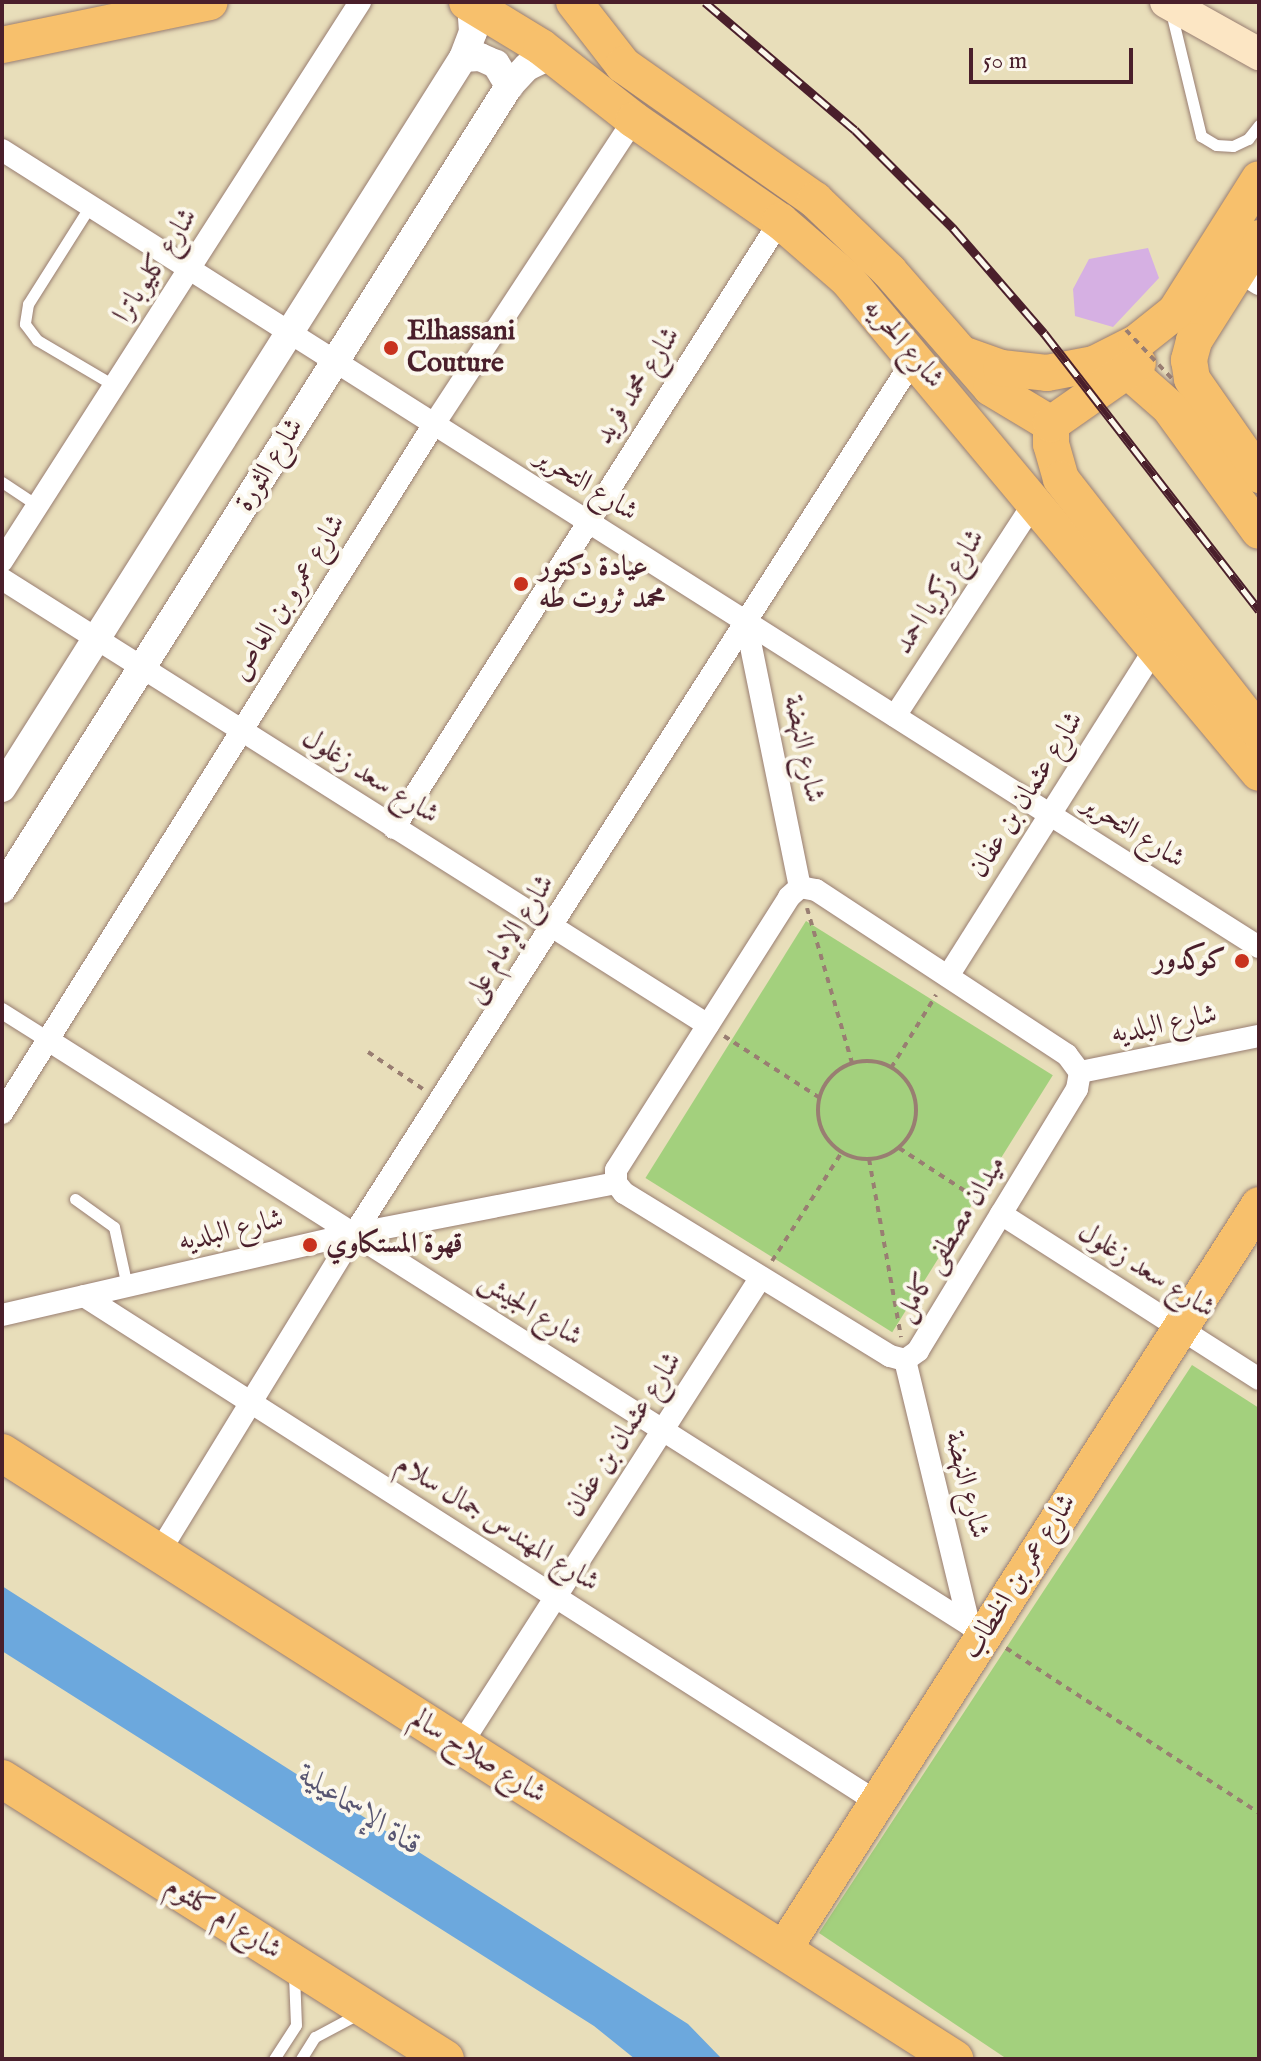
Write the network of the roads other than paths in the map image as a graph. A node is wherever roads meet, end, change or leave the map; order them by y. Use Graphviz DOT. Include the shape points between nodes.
graph roads {
  1 [pos="210,2"];
  2 [pos="360,2"];
  3 [pos="574,2"];
  4 [pos="469,3"];
  5 [pos="1167,3"];
  6 [pos="2,45"];
  7 [pos="1259,54"];
  8 [pos="552,55"];
  9 [pos="463,58"];
  10 [pos="612,78"];
  11 [pos="509,86"];
  12 [pos="634,120"];
  13 [pos="1259,125"];
  14 [pos="739,147"];
  15 [pos="2,150"];
  16 [pos="718,178"];
  17 [pos="1259,179"];
  18 [pos="90,206"];
  19 [pos="780,221"];
  20 [pos="1259,238"];
  21 [pos="189,269"];
  22 [pos="1249,277"];
  23 [pos="1175,312"];
  24 [pos="290,333"];
  25 [pos="957,352"];
  26 [pos="915,357"];
  27 [pos="335,362"];
  28 [pos="1128,371"];
  29 [pos="115,386"];
  30 [pos="434,424"];
  31 [pos="1051,424"];
  32 [pos="1259,475"];
  33 [pos="2,482"];
  34 [pos="1035,501"];
  35 [pos="38,506"];
  36 [pos="588,522"];
  37 [pos="1259,531"];
  38 [pos="2,561"];
  39 [pos="2,579"];
  40 [pos="746,622"];
  41 [pos="95,639"];
  42 [pos="1157,646"];
  43 [pos="142,668"];
  44 [pos="895,716"];
  45 [pos="241,731"];
  46 [pos="1259,732"];
  47 [pos="1259,773"];
  48 [pos="2,788"];
  49 [pos="1050,814"];
  50 [pos="394,828"];
  51 [pos="800,887"];
  52 [pos="2,889"];
  53 [pos="552,929"];
  54 [pos="1259,947"];
  55 [pos="948,976"];
  56 [pos="2,1011"];
  57 [pos="708,1025"];
  58 [pos="1259,1036"];
  59 [pos="48,1040"];
  60 [pos="1080,1072"];
  61 [pos="2,1113"];
  62 [pos="616,1183"];
  63 [pos="75,1199"];
  64 [pos="1259,1205"];
  65 [pos="1001,1214"];
  66 [pos="354,1234"];
  67 [pos="761,1277"];
  68 [pos="127,1286"];
  69 [pos="84,1296"];
  70 [pos="2,1315"];
  71 [pos="1179,1328"];
  72 [pos="905,1360"];
  73 [pos="1259,1379"];
  74 [pos="249,1402"];
  75 [pos="663,1430"];
  76 [pos="2,1453"];
  77 [pos="158,1554"];
  78 [pos="556,1597"];
  79 [pos="977,1629"];
  80 [pos="460,1746"];
  81 [pos="2,1779"];
  82 [pos="877,1802"];
  83 [pos="783,1950"];
  84 [pos="283,1957"];
  85 [pos="375,2015"];
  86 [pos="881,2015"];
  87 [pos="274,2059"];
  88 [pos="301,2059"];
  89 [pos="445,2059"];
  90 [pos="919,2059"];
  91 [pos="954,2059"];
  1 -- 6 [label="main road"];
  2 -- 21 [label="street, شارع كليوباترا"];
  3 -- 10 [label="main road, شارع الحريه"];
  4 -- 8 [label="main road, شارع الحريه"];
  4 -- 9 [label="street, شارع الثورة" via="473,32"];
  5 -- 7 [label="main road"];
  5 -- 13 [label="lane" via="1201,136 1216,145 1233,146"];
  8 -- 10 [label="main road, شارع الحريه"];
  8 -- 11 [label="street, شارع الثورة" via="527,67"];
  9 -- 11 [label="street" via="480,57 496,64"];
  9 -- 24 [label="street, شارع الثورة"];
  10 -- 12 [label="main road, شارع الحريه"];
  10 -- 14 [label="main road, شارع الحريه"];
  11 -- 27 [label="street, شارع الثورة"];
  12 -- 16 [label="main road, شارع الحريه"];
  12 -- 30 [label="street, شارع عمرو بن العاص"];
  14 -- 16 [label="main road"];
  14 -- 25 [label="main road, شارع الحريه" via="853,235"];
  15 -- 18 [label="street, شارع التحرير"];
  16 -- 19 [label="main road, شارع الحريه"];
  17 -- 23 [label="main road"];
  18 -- 21 [label="street, شارع التحرير"];
  18 -- 29 [label="lane" via="28,304 25,324 37,340"];
  19 -- 26 [label="main road, شارع الحريه" via="847,279"];
  19 -- 36 [label="street, شارع محمد فريد"];
  20 -- 22 [label="main road"];
  21 -- 24 [label="street, شارع التحرير"];
  21 -- 29 [label="street, شارع كليوباترا"];
  22 -- 32 [label="main road" via="1191,350 1186,384"];
  23 -- 25 [label="main road" via="1116,355 1071,371 1024,372"];
  23 -- 28 [label="main road" via="1160,341"];
  24 -- 27 [label="street, شارع التحرير"];
  24 -- 41 [label="street, شارع الثورة"];
  25 -- 31 [label="main road, شارع الحريه" via="991,388"];
  26 -- 34 [label="main road, شارع الحريه"];
  26 -- 40 [label="street, شارع الإمام على"];
  27 -- 30 [label="street, شارع التحرير"];
  27 -- 43 [label="street, شارع الثورة"];
  28 -- 31 [label="main road"];
  28 -- 37 [label="main road" via="1169,407"];
  29 -- 35 [label="street, شارع كليوباترا"];
  30 -- 36 [label="street, شارع التحرير"];
  30 -- 45 [label="street, شارع عمرو بن العاص"];
  31 -- 46 [label="main road" via="1061,479"];
  33 -- 35 [label="lane"];
  34 -- 42 [label="main road, شارع الحريه"];
  34 -- 44 [label="street, شارع زكريا احمد"];
  35 -- 38 [label="street, شارع كليوباترا"];
  36 -- 40 [label="street, شارع التحرير"];
  36 -- 50 [label="street, شارع محمد فريد"];
  39 -- 41 [label="street, شارع سعد زغلول"];
  40 -- 44 [label="street, شارع التحرير"];
  40 -- 51 [label="street, شارع النهضة"];
  40 -- 53 [label="street, شارع الإمام على"];
  41 -- 43 [label="street, شارع سعد زغلول"];
  41 -- 48 [label="street, شارع الثورة"];
  42 -- 47 [label="main road, شارع الحريه"];
  42 -- 49 [label="street, شارع عثمان بن عفان"];
  43 -- 45 [label="street, شارع سعد زغلول"];
  43 -- 52 [label="street, شارع الثورة"];
  44 -- 49 [label="street, شارع التحرير"];
  45 -- 50 [label="street, شارع سعد زغلول"];
  45 -- 59 [label="street, شارع عمرو بن العاص"];
  49 -- 54 [label="street, شارع التحرير"];
  49 -- 55 [label="street, شارع عثمان بن عفان"];
  50 -- 53 [label="street, شارع سعد زغلول"];
  51 -- 55 [label="street" via="816,890"];
  51 -- 57 [label="street"];
  53 -- 57 [label="street, شارع سعد زغلول"];
  53 -- 66 [label="street, شارع الإمام على"];
  55 -- 60 [label="street" via="1067,1055"];
  56 -- 59 [label="street, شارع الجيش"];
  57 -- 62 [label="street" via="616,1170"];
  58 -- 60 [label="street, شارع البلديه"];
  59 -- 61 [label="street, شارع عمرو بن العاص"];
  59 -- 66 [label="street, شارع الجيش"];
  60 -- 65 [label="street, ميدان مصطفى كامل" via="1077,1089"];
  62 -- 66 [label="street, شارع البلديه"];
  62 -- 67 [label="street, ميدان مصطفى كامل"];
  63 -- 68 [label="lane" via="114,1227"];
  64 -- 71 [label="main road, شارع عمر بن الخطاب"];
  65 -- 71 [label="street, شارع سعد زغلول"];
  65 -- 72 [label="street, ميدان مصطفى كامل" via="918,1351"];
  66 -- 68 [label="street, شارع البلديه"];
  66 -- 74 [label="street, شارع الإمام على"];
  66 -- 75 [label="street, شارع الجيش"];
  67 -- 72 [label="street, ميدان مصطفى كامل" via="890,1356"];
  67 -- 75 [label="street, شارع عثمان بن عفان"];
  68 -- 69 [label="street, شارع البلديه"];
  69 -- 70 [label="street, شارع البلديه"];
  69 -- 74 [label="street, شارع المهندس جمال سلام"];
  71 -- 73 [label="street, شارع سعد زغلول"];
  71 -- 79 [label="main road, شارع عمر بن الخطاب"];
  72 -- 79 [label="street, شارع النهضة"];
  74 -- 77 [label="street, شارع الإمام على"];
  74 -- 78 [label="street, شارع المهندس جمال سلام"];
  75 -- 78 [label="street, شارع عثمان بن عفان"];
  75 -- 79 [label="street, شارع الجيش"];
  76 -- 77 [label="highway, شارع صلاح سالم"];
  77 -- 80 [label="highway, شارع صلاح سالم"];
  78 -- 80 [label="street, شارع عثمان بن عفان"];
  78 -- 82 [label="street, شارع المهندس جمال سلام"];
  79 -- 82 [label="main road, شارع عمر بن الخطاب"];
  80 -- 83 [label="highway, شارع صلاح سالم"];
  81 -- 84 [label="highway, شارع ام كلثوم"];
  82 -- 83 [label="main road, شارع عمر بن الخطاب"];
  83 -- 86 [label="highway, شارع صلاح سالم"];
  84 -- 85 [label="highway, شارع ام كلثوم"];
  84 -- 87 [label="lane" via="293,1970 298,2007 296,2025"];
  85 -- 88 [label="lane" via="361,2013 329,2026"];
  85 -- 89 [label="highway, شارع ام كلثوم"];
  86 -- 90 [label="highway"];
  86 -- 91 [label="highway, شارع صلاح سالم"];
}
